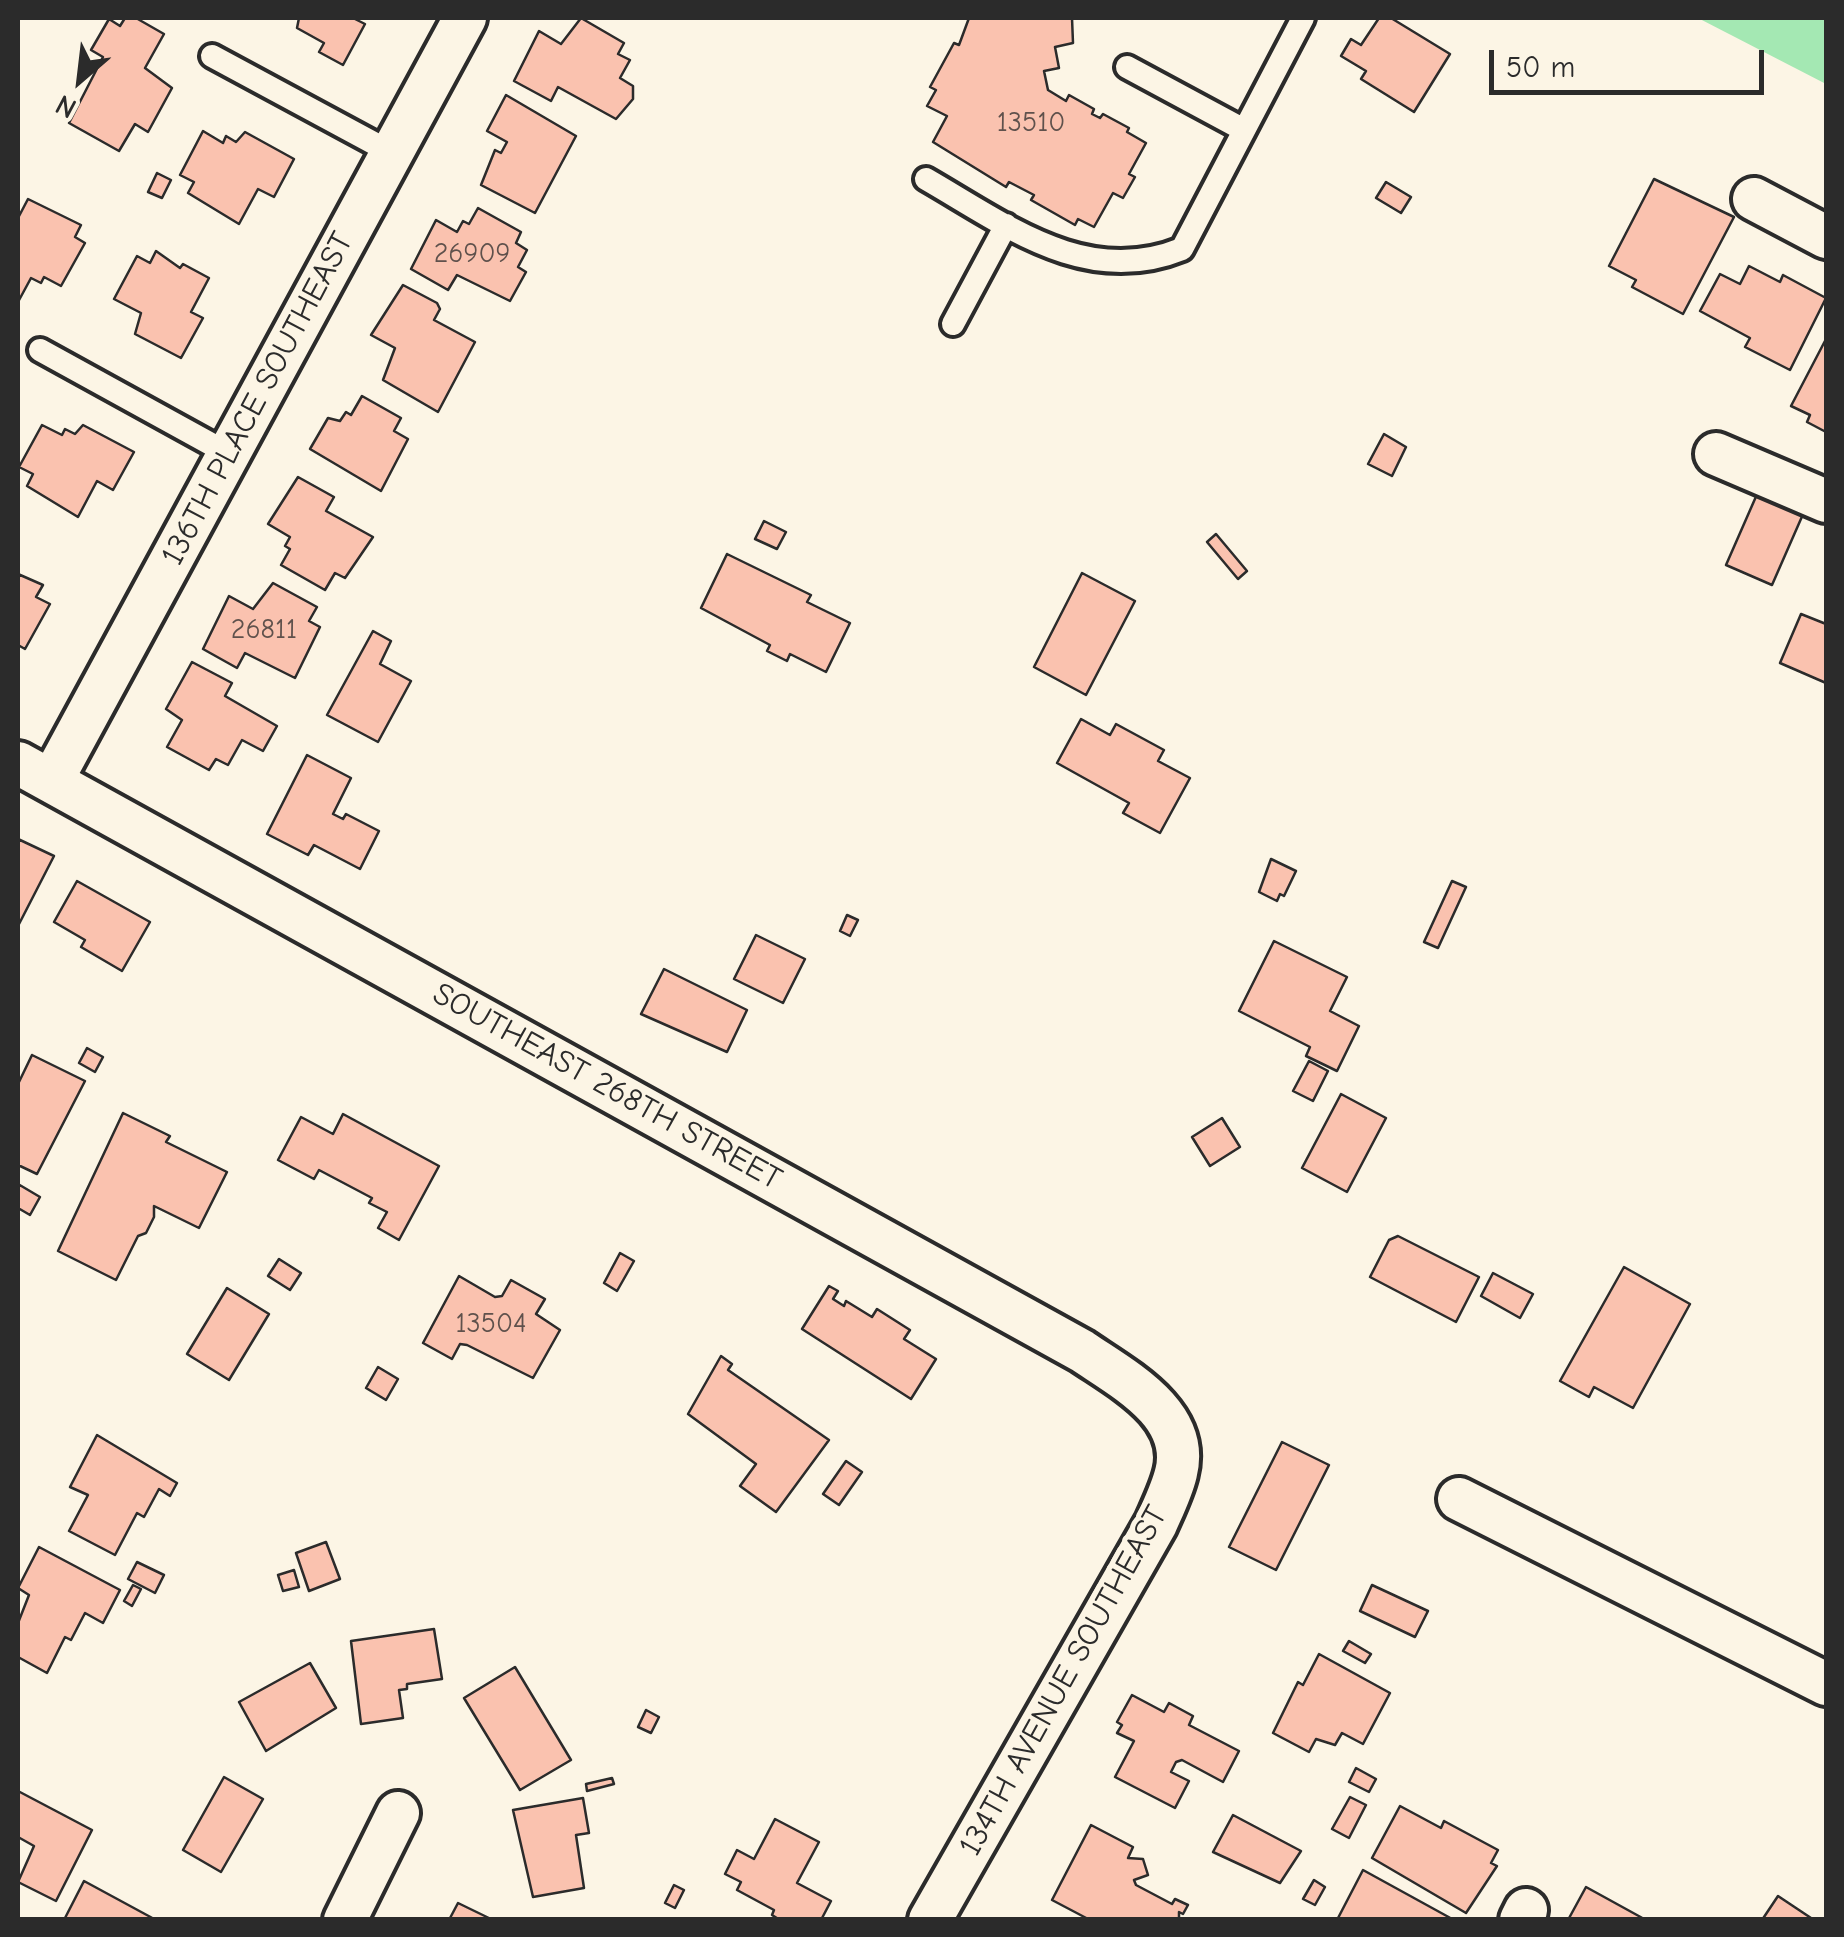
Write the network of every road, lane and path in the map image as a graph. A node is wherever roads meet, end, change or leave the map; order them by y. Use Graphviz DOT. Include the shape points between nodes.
graph roads {
  1 [pos="465,18"];
  2 [pos="1303,18"];
  3 [pos="212,56"];
  4 [pos="1127,67"];
  5 [pos="1244,130"];
  6 [pos="392,153"];
  7 [pos="926,179"];
  8 [pos="1754,198"];
  9 [pos="1006,225"];
  10 [pos="1826,237"];
  11 [pos="954,324"];
  12 [pos="40,350"];
  13 [pos="229,454"];
  14 [pos="1716,454"];
  15 [pos="1826,502"];
  16 [pos="35,772"];
  17 [pos="1177,1437"];
  18 [pos="1459,1499"];
  19 [pos="1826,1684"];
  20 [pos="398,1813"];
  21 [pos="345,1920"];
  22 [pos="930,1920"];
  1 -- 6 [label="street, 136TH PLACE SOUTHEAST"];
  2 -- 5 [label="lane"];
  3 -- 6 [label="lane"];
  4 -- 5 [label="lane"];
  5 -- 9 [label="lane" via="1182,249 1156,260 1104,263 1058,254"];
  6 -- 13 [label="street, 136TH PLACE SOUTHEAST"];
  7 -- 9 [label="lane"];
  8 -- 10 [label="street"];
  9 -- 11 [label="lane"];
  12 -- 13 [label="lane"];
  13 -- 16 [label="street, 136TH PLACE SOUTHEAST"];
  14 -- 15 [label="street"];
  16 -- 17 [label="street, SOUTHEAST 268TH STREET" via="1082,1351 1151,1399"];
  17 -- 22 [label="street, 134TH AVENUE SOUTHEAST" via="1177,1470 1156,1524"];
  18 -- 19 [label="street"];
  20 -- 21 [label="street"];
}
